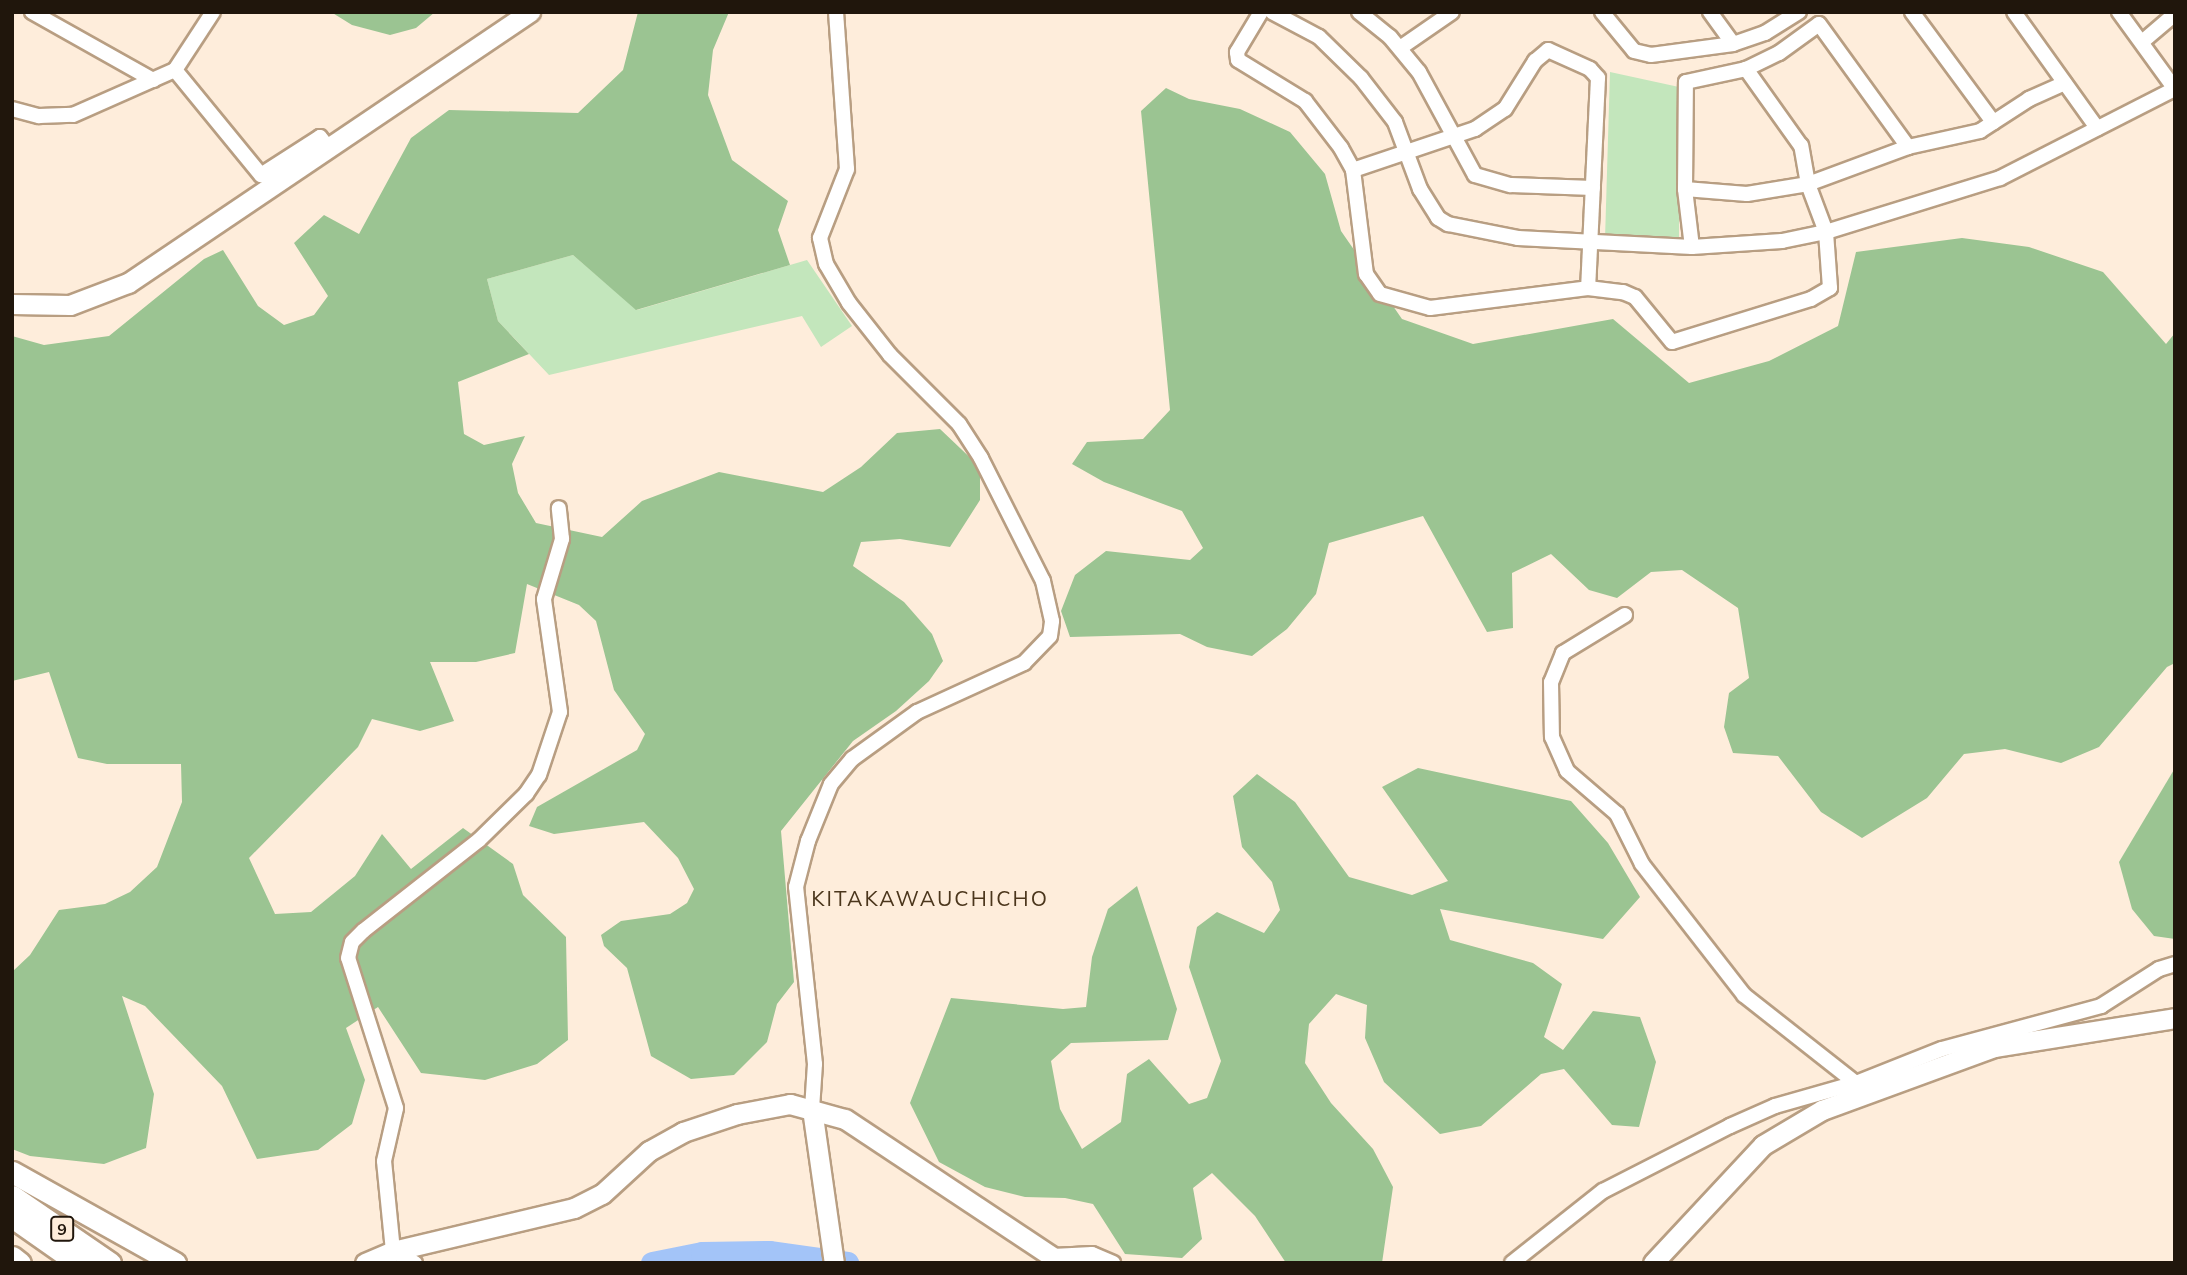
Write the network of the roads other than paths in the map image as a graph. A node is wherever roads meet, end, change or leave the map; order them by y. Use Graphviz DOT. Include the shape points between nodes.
graph roads {
  1 [pos="32,12"];
  2 [pos="214,12"];
  3 [pos="530,12"];
  4 [pos="835,12"];
  5 [pos="1261,12"];
  6 [pos="1272,12"];
  7 [pos="1359,12"];
  8 [pos="1452,12"];
  9 [pos="1602,12"];
  10 [pos="1710,12"];
  11 [pos="1799,12"];
  12 [pos="1912,12"];
  13 [pos="2014,12"];
  14 [pos="2119,12"];
  15 [pos="2175,14"];
  16 [pos="2142,42"];
  17 [pos="1733,44"];
  18 [pos="1400,47"];
  19 [pos="1746,69"];
  20 [pos="175,70"];
  21 [pos="153,80"];
  22 [pos="2065,83"];
  23 [pos="2175,89"];
  24 [pos="12,109"];
  25 [pos="1993,122"];
  26 [pos="2097,128"];
  27 [pos="1454,139"];
  28 [pos="1908,147"];
  29 [pos="330,150"];
  30 [pos="1407,152"];
  31 [pos="1353,170"];
  32 [pos="1808,184"];
  33 [pos="1592,188"];
  34 [pos="1685,189"];
  35 [pos="1826,232"];
  36 [pos="1591,239"];
  37 [pos="1692,247"];
  38 [pos="1588,288"];
  39 [pos="12,304"];
  40 [pos="559,508"];
  41 [pos="1625,615"];
  42 [pos="2175,964"];
  43 [pos="2175,1018"];
  44 [pos="1856,1083"];
  45 [pos="812,1109"];
  46 [pos="12,1172"];
  47 [pos="12,1196"];
  48 [pos="12,1217"];
  49 [pos="393,1251"];
  50 [pos="12,1257"];
  51 [pos="1057,1260"];
  52 [pos="20,1263"];
  53 [pos="78,1263"];
  54 [pos="110,1263"];
  55 [pos="175,1263"];
  56 [pos="365,1263"];
  57 [pos="415,1263"];
  58 [pos="834,1263"];
  59 [pos="1113,1263"];
  60 [pos="1512,1263"];
  61 [pos="1653,1263"];
  1 -- 21 [label="street"];
  2 -- 20 [label="street"];
  3 -- 29 [label="street"];
  4 -- 45 [label="street" via="847,169 823,228 821,251 849,303 890,355 959,424 998,486 1044,582 1052,630 1024,663 917,712 852,759 831,784 796,887 815,1064"];
  5 -- 31 [label="street" via="1237,52 1238,60 1305,101"];
  6 -- 30 [label="street" via="1319,37 1362,78 1395,121"];
  7 -- 18 [label="street"];
  8 -- 18 [label="street"];
  9 -- 17 [label="street" via="1634,51 1680,53"];
  10 -- 17 [label="street"];
  11 -- 17 [label="street" via="1765,33"];
  12 -- 25 [label="street"];
  13 -- 22 [label="street"];
  14 -- 16 [label="street"];
  15 -- 16 [label="street"];
  16 -- 23 [label="street"];
  18 -- 27 [label="street" via="1432,93"];
  19 -- 28 [label="street" via="1779,53 1819,24"];
  19 -- 32 [label="street" via="1801,146"];
  19 -- 34 [label="street" via="1686,82"];
  20 -- 21 [label="street"];
  20 -- 29 [label="street" via="261,175 320,137"];
  21 -- 24 [label="street" via="73,115 39,116"];
  22 -- 25 [label="street"];
  22 -- 26 [label="street"];
  23 -- 26 [label="street"];
  25 -- 28 [label="street" via="1980,131"];
  26 -- 35 [label="street" via="2000,178"];
  27 -- 30 [label="street"];
  27 -- 33 [label="street" via="1466,164 1482,178 1557,189"];
  27 -- 33 [label="street" via="1505,109 1535,61 1552,50 1590,69 1598,78"];
  28 -- 32 [label="street"];
  29 -- 39 [label="street" via="159,265 100,297 71,304"];
  30 -- 31 [label="street"];
  30 -- 36 [label="street" via="1425,201 1448,224 1518,238"];
  31 -- 38 [label="street" via="1366,274 1380,294 1430,308"];
  32 -- 34 [label="street" via="1746,194"];
  32 -- 35 [label="street"];
  33 -- 36 [label="street"];
  34 -- 37 [label="street"];
  35 -- 37 [label="street" via="1782,241"];
  35 -- 38 [label="street" via="1830,288 1811,299 1681,341 1667,339 1629,293"];
  36 -- 37 [label="street"];
  36 -- 38 [label="street"];
  40 -- 49 [label="street" via="562,539 544,599 560,712 539,775 479,840 363,931 352,942 348,958 396,1108 384,1161"];
  41 -- 44 [label="street" via="1563,653 1551,682 1552,737 1567,771 1617,814 1642,864 1744,995"];
  42 -- 44 [label="street" via="2159,969 2101,1006 1942,1049"];
  43 -- 61 [label="street" via="1994,1047 1822,1110 1763,1144"];
  44 -- 60 [label="street" via="1775,1106 1625,1180 1561,1222"];
  45 -- 49 [label="street" via="790,1104 694,1128 649,1151 602,1194 574,1208"];
  45 -- 51 [label="street" via="845,1119 887,1144"];
  45 -- 58 [label="street"];
  46 -- 55 [label="main road"];
  47 -- 54 [label="main road, 9"];
  48 -- 53 [label="main road, 9"];
  49 -- 56 [label="street"];
  49 -- 57 [label="street"];
  50 -- 52 [label="main road"];
  51 -- 59 [label="street" via="1091,1254"];
}
